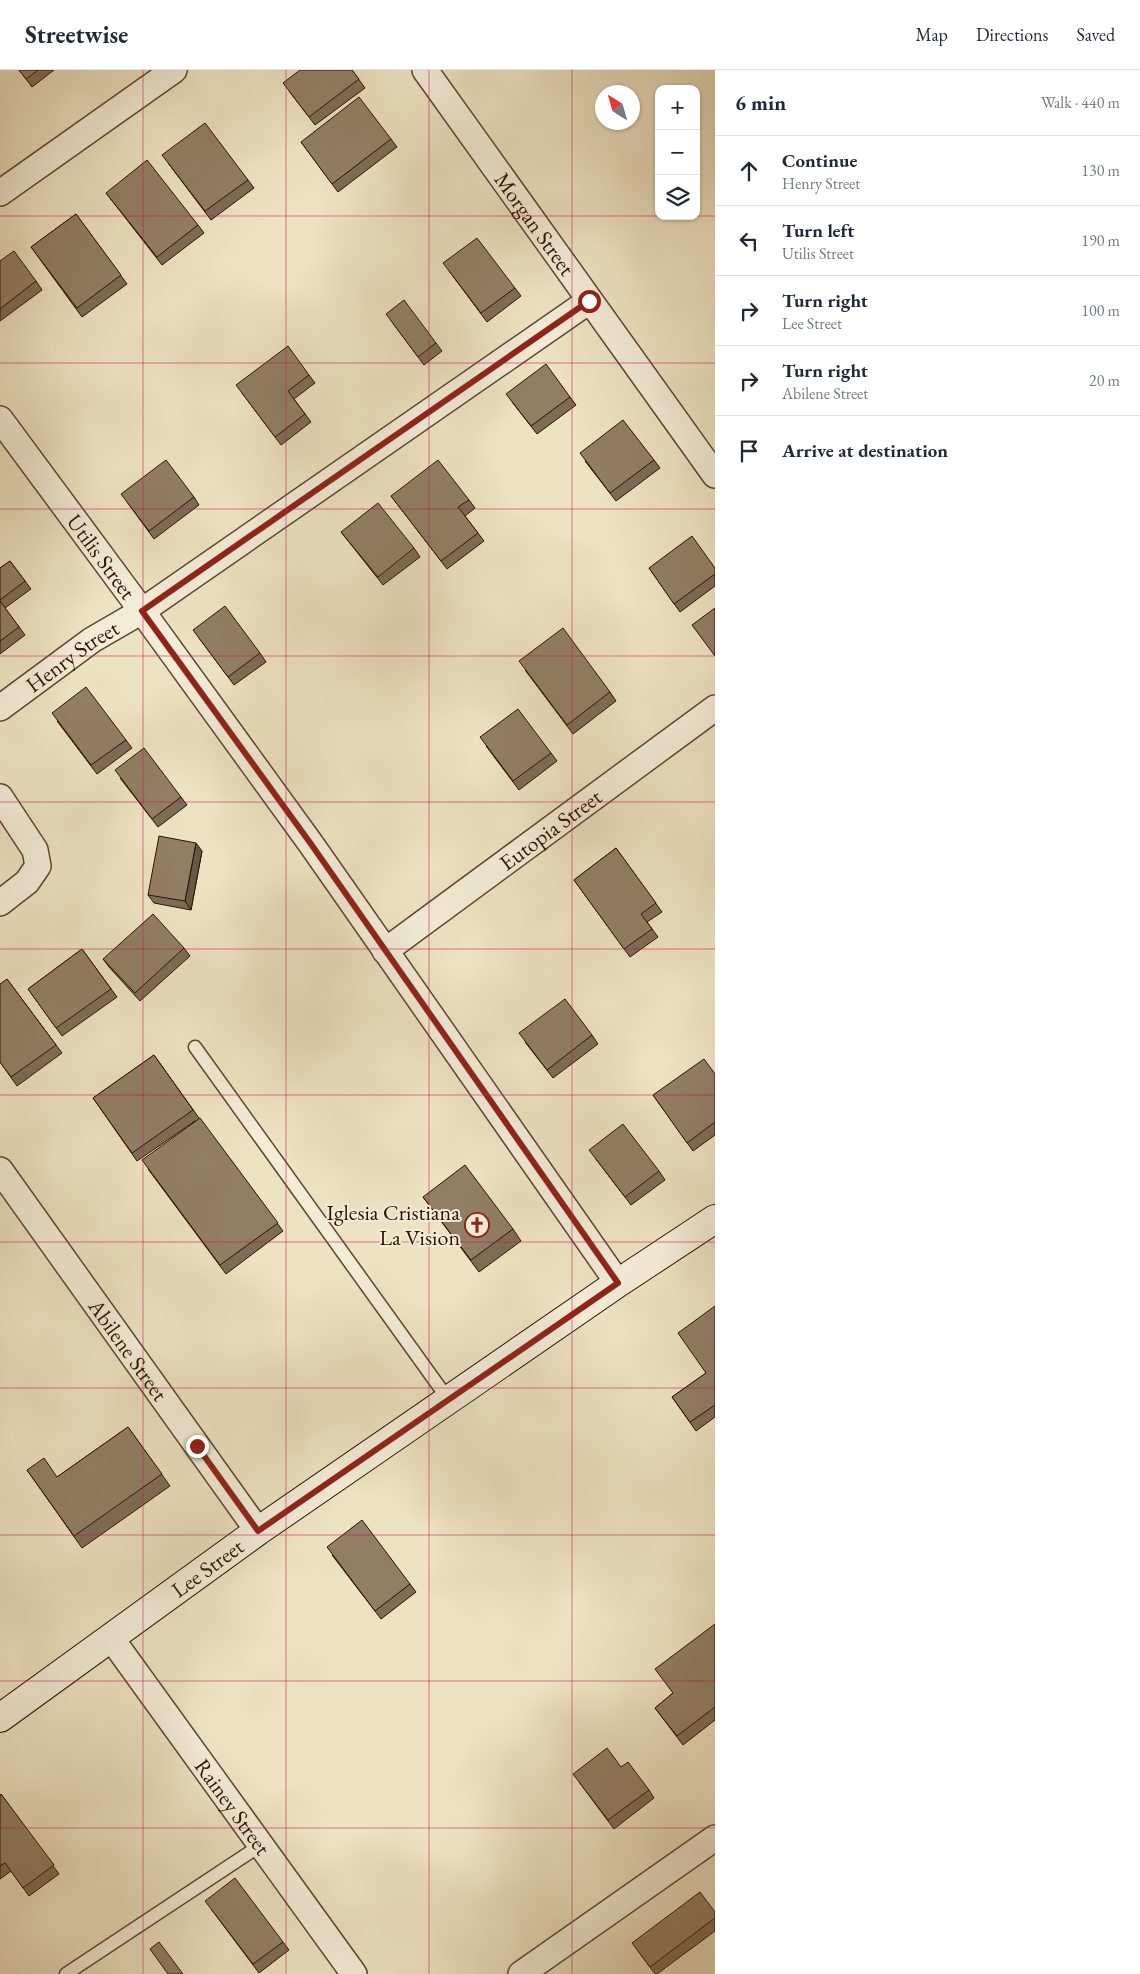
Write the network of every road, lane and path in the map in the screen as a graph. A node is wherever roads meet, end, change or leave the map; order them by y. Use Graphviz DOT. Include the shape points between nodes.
graph roads {
  1 [pos="174,70"];
  2 [pos="425,70"];
  3 [pos="0,193"];
  4 [pos="589,301"];
  5 [pos="0,418"];
  6 [pos="715,475"];
  7 [pos="142,611"];
  8 [pos="0,708"];
  9 [pos="715,708"];
  10 [pos="0,797"];
  11 [pos="0,903"];
  12 [pos="385,950"];
  13 [pos="195,1047"];
  14 [pos="0,1170"];
  15 [pos="715,1219"];
  16 [pos="618,1283"];
  17 [pos="448,1399"];
  18 [pos="258,1531"];
  19 [pos="112,1638"];
  20 [pos="0,1718"];
  21 [pos="715,1838"];
  22 [pos="261,1845"];
  23 [pos="66,1974"];
  24 [pos="354,1974"];
  25 [pos="522,1974"];
  1 -- 3 [label="street"];
  2 -- 4 [label="street, Morgan Street"];
  4 -- 6 [label="street, Morgan Street"];
  4 -- 7 [label="street, Henry Street"];
  5 -- 7 [label="street, Utilis Street"];
  7 -- 8 [label="street, Henry Street" via="92,640"];
  7 -- 12 [label="street, Utilis Street"];
  9 -- 12 [label="street, Eutopia Street"];
  10 -- 11 [label="street" via="35,850 38,866 28,882"];
  12 -- 16 [label="street, Utilis Street"];
  13 -- 17 [label="lane"];
  14 -- 18 [label="street, Abilene Street"];
  15 -- 16 [label="main road, Lee Street"];
  16 -- 17 [label="main road, Lee Street"];
  17 -- 18 [label="main road, Lee Street"];
  18 -- 19 [label="main road, Lee Street"];
  19 -- 20 [label="main road, Lee Street"];
  19 -- 22 [label="street, Rainey Street"];
  21 -- 25 [label="street"];
  22 -- 23 [label="lane"];
  22 -- 24 [label="street, Rainey Street"];
}
